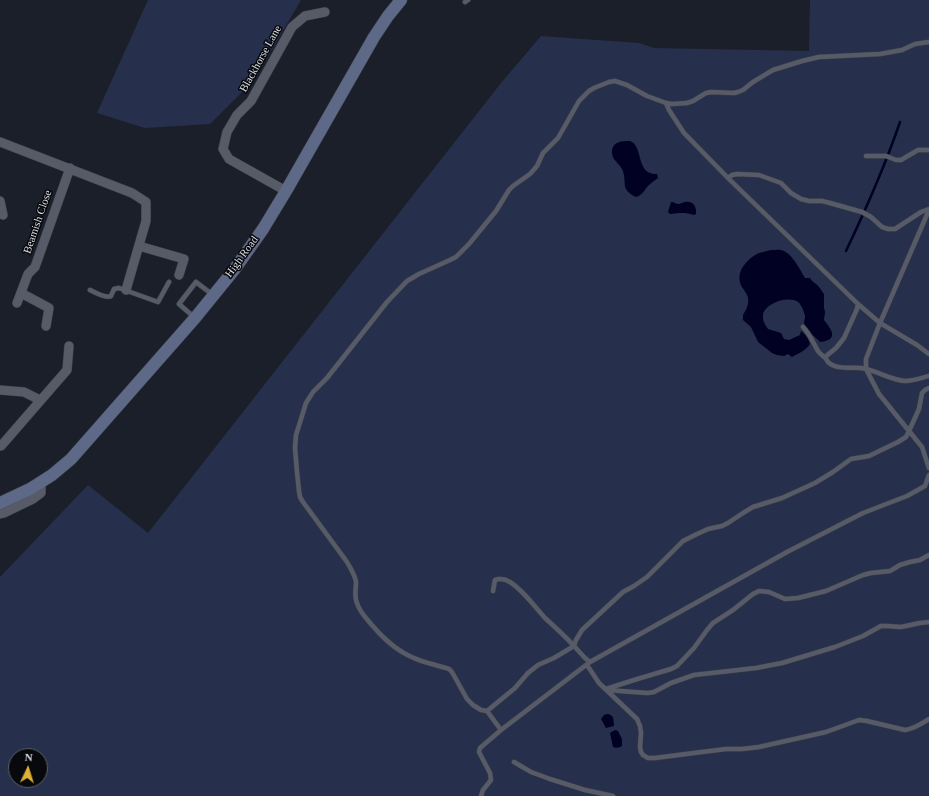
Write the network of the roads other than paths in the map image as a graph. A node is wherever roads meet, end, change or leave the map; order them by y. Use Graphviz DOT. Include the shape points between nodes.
graph roads {
  1 [pos="401,0"];
  2 [pos="325,12"];
  3 [pos="929,42"];
  4 [pos="666,103"];
  5 [pos="0,142"];
  6 [pos="929,150"];
  7 [pos="866,156"];
  8 [pos="70,168"];
  9 [pos="728,178"];
  10 [pos="286,191"];
  11 [pos="0,201"];
  12 [pos="929,210"];
  13 [pos="3,215"];
  14 [pos="139,246"];
  15 [pos="179,274"];
  16 [pos="169,282"];
  17 [pos="90,290"];
  18 [pos="126,290"];
  19 [pos="21,293"];
  20 [pos="214,295"];
  21 [pos="16,304"];
  22 [pos="858,304"];
  23 [pos="195,318"];
  24 [pos="880,323"];
  25 [pos="46,326"];
  26 [pos="803,327"];
  27 [pos="69,346"];
  28 [pos="929,354"];
  29 [pos="825,357"];
  30 [pos="866,369"];
  31 [pos="929,376"];
  32 [pos="929,388"];
  33 [pos="0,390"];
  34 [pos="40,400"];
  35 [pos="909,431"];
  36 [pos="1,446"];
  37 [pos="929,468"];
  38 [pos="929,475"];
  39 [pos="41,482"];
  40 [pos="0,503"];
  41 [pos="0,514"];
  42 [pos="929,555"];
  43 [pos="492,591"];
  44 [pos="929,622"];
  45 [pos="574,646"];
  46 [pos="588,663"];
  47 [pos="606,689"];
  48 [pos="487,711"];
  49 [pos="929,719"];
  50 [pos="501,730"];
  51 [pos="514,762"];
  52 [pos="481,796"];
  53 [pos="613,796"];
  1 -- 10 [label="main road, High Road" via="374,38"];
  2 -- 10 [label="street, Blackhorse Lane" via="306,16 292,27 251,101 237,115 226,132 223,149 229,159"];
  3 -- 4 [label="lane" via="884,53 819,57 773,70 738,92 711,92 687,103"];
  4 -- 9 [label="lane" via="684,133"];
  4 -- 48 [label="lane" via="615,81 589,91 579,101 558,138 543,152 537,166 509,190 496,211 469,244 450,260 413,277 387,302 313,392 306,403 296,435 300,497 355,576 356,599 360,610 388,642 401,651 413,658 449,669 467,699 473,705"];
  5 -- 8 [label="street"];
  6 -- 7 [label="lane" via="918,150 901,160 886,156"];
  8 -- 14 [label="street" via="132,193 146,202 146,221"];
  8 -- 19 [label="street, Beamish Close" via="35,267 28,274"];
  9 -- 12 [label="lane" via="737,174 759,175 781,183 802,199 822,201 862,212 888,229 895,229 921,212"];
  9 -- 22 [label="lane"];
  10 -- 20 [label="main road, High Road" via="259,234"];
  11 -- 13 [label="street"];
  12 -- 24 [label="lane"];
  14 -- 15 [label="street" via="184,259"];
  14 -- 18 [label="street"];
  16 -- 18 [label="lane" via="158,302"];
  17 -- 18 [label="lane" via="106,297 116,288"];
  19 -- 21 [label="street, Beamish Close"];
  19 -- 25 [label="street" via="49,308"];
  20 -- 23 [label="main road, High Road"];
  20 -- 23 [label="lane" via="196,282 179,304"];
  22 -- 24 [label="lane"];
  22 -- 29 [label="lane" via="844,338"];
  23 -- 39 [label="main road, High Road" via="71,459"];
  24 -- 28 [label="lane"];
  24 -- 30 [label="lane" via="866,359"];
  26 -- 29 [label="lane"];
  27 -- 34 [label="street" via="67,370"];
  29 -- 30 [label="lane" via="829,363 837,366"];
  30 -- 31 [label="lane" via="907,381"];
  30 -- 35 [label="lane" via="879,394"];
  32 -- 35 [label="lane" via="922,393 919,409"];
  33 -- 34 [label="street" via="24,392"];
  34 -- 36 [label="street"];
  35 -- 37 [label="lane" via="922,447"];
  35 -- 45 [label="lane" via="906,437 898,442 869,456 851,459 815,483 754,507 722,526 708,529 683,541 647,577 624,592 582,630"];
  38 -- 46 [label="lane" via="925,486 907,496 863,513 787,552"];
  39 -- 40 [label="main road, High Road"];
  39 -- 41 [label="street" via="41,493"];
  42 -- 47 [label="lane" via="890,571 863,575 826,591 798,598 785,599 760,591 713,623 677,666"];
  43 -- 45 [label="lane" via="495,580 500,578 510,582"];
  44 -- 47 [label="lane" via="901,627 880,626 835,647 782,663 694,675 648,693"];
  45 -- 46 [label="lane"];
  45 -- 48 [label="lane" via="538,665"];
  46 -- 47 [label="lane" via="599,683"];
  46 -- 50 [label="lane"];
  47 -- 49 [label="lane" via="637,719 641,733 641,752 648,758 759,747 826,732 858,720 904,730 917,727"];
  48 -- 50 [label="lane"];
  50 -- 52 [label="lane" via="480,748 479,752 490,772 491,780"];
  51 -- 53 [label="lane" via="550,779"];
}
